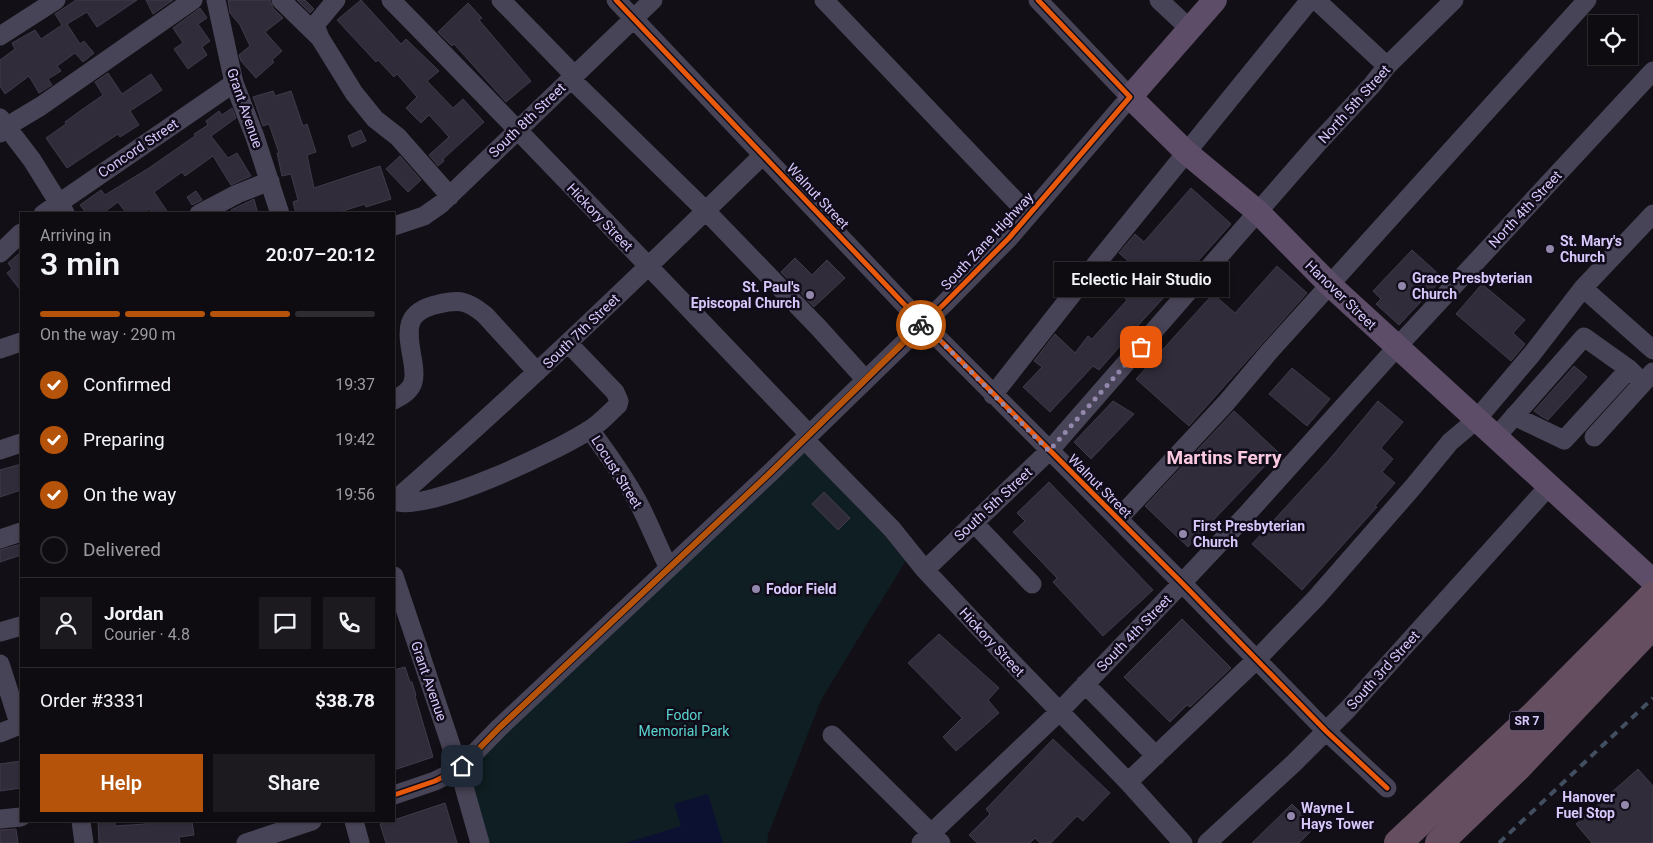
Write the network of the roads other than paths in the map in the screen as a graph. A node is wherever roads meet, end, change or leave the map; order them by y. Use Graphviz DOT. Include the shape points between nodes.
graph roads {
  1 [pos="56,0"];
  2 [pos="193,0"];
  3 [pos="216,0"];
  4 [pos="281,0"];
  5 [pos="336,0"];
  6 [pos="391,0"];
  7 [pos="501,0"];
  8 [pos="616,0"];
  9 [pos="653,0"];
  10 [pos="824,0"];
  11 [pos="1038,0"];
  12 [pos="1160,0"];
  13 [pos="1216,0"];
  14 [pos="1310,0"];
  15 [pos="1316,0"];
  16 [pos="1454,0"];
  17 [pos="1587,0"];
  18 [pos="634,19"];
  19 [pos="1191,30"];
  20 [pos="0,36"];
  21 [pos="320,38"];
  22 [pos="1387,66"];
  23 [pos="1653,71"];
  24 [pos="572,76"];
  25 [pos="234,83"];
  26 [pos="1130,97"];
  27 [pos="2,126"];
  28 [pos="518,129"];
  29 [pos="1187,153"];
  30 [pos="763,155"];
  31 [pos="270,181"];
  32 [pos="450,196"];
  33 [pos="62,208"];
  34 [pos="706,211"];
  35 [pos="49,212"];
  36 [pos="203,212"];
  37 [pos="279,212"];
  38 [pos="1258,212"];
  39 [pos="1653,214"];
  40 [pos="1029,215"];
  41 [pos="395,226"];
  42 [pos="20,234"];
  43 [pos="0,252"];
  44 [pos="648,267"];
  45 [pos="1330,285"];
  46 [pos="1583,288"];
  47 [pos="923,323"];
  48 [pos="20,342"];
  49 [pos="568,343"];
  50 [pos="1397,347"];
  51 [pos="0,349"];
  52 [pos="1653,350"];
  53 [pos="1628,370"];
  54 [pos="537,372"];
  55 [pos="1648,377"];
  56 [pos="865,379"];
  57 [pos="993,395"];
  58 [pos="395,399"];
  59 [pos="1514,416"];
  60 [pos="1476,420"];
  61 [pos="590,430"];
  62 [pos="806,436"];
  63 [pos="1496,437"];
  64 [pos="1594,437"];
  65 [pos="20,443"];
  66 [pos="0,450"];
  67 [pos="1049,451"];
  68 [pos="1549,486"];
  69 [pos="395,500"];
  70 [pos="395,501"];
  71 [pos="1118,519"];
  72 [pos="974,523"];
  73 [pos="20,532"];
  74 [pos="0,539"];
  75 [pos="669,568"];
  76 [pos="925,570"];
  77 [pos="1653,581"];
  78 [pos="395,583"];
  79 [pos="1182,583"];
  80 [pos="1032,584"];
  81 [pos="1653,595"];
  82 [pos="397,598"];
  83 [pos="1653,625"];
  84 [pos="20,626"];
  85 [pos="0,632"];
  86 [pos="1256,660"];
  87 [pos="0,664"];
  88 [pos="1085,684"];
  89 [pos="1059,712"];
  90 [pos="20,722"];
  91 [pos="20,725"];
  92 [pos="1326,731"];
  93 [pos="0,733"];
  94 [pos="832,735"];
  95 [pos="1156,756"];
  96 [pos="458,769"];
  97 [pos="1128,782"];
  98 [pos="1387,788"];
  99 [pos="395,795"];
  100 [pos="20,817"];
  101 [pos="0,820"];
  102 [pos="81,822"];
  103 [pos="306,822"];
  104 [pos="354,822"];
  105 [pos="280,826"];
  106 [pos="931,840"];
  107 [pos="84,843"];
  108 [pos="246,843"];
  109 [pos="360,843"];
  110 [pos="480,843"];
  111 [pos="1183,843"];
  112 [pos="1207,843"];
  113 [pos="1398,843"];
  114 [pos="1439,843"];
  1 -- 20 [label="street"];
  2 -- 27 [label="street" via="41,106"];
  3 -- 25 [label="street, Grant Avenue"];
  4 -- 21 [label="street"];
  5 -- 21 [label="street" via="315,25"];
  6 -- 28 [label="street, Hickory Street"];
  7 -- 24 [label="street"];
  8 -- 18 [label="street, Walnut Street"];
  9 -- 18 [label="street, South 8th Street"];
  10 -- 40 [label="street"];
  11 -- 26 [label="street, Hanover Street"];
  12 -- 19 [label="street"];
  13 -- 19 [label="main road"];
  14 -- 29 [label="street"];
  15 -- 22 [label="street"];
  16 -- 22 [label="street, North 5th Street"];
  17 -- 45 [label="street"];
  18 -- 24 [label="street, South 8th Street"];
  18 -- 30 [label="street, Walnut Street"];
  19 -- 26 [label="main road"];
  21 -- 32 [label="street" via="354,93 375,118 398,136"];
  22 -- 38 [label="street, North 5th Street"];
  23 -- 50 [label="street, North 4th Street"];
  24 -- 28 [label="street, South 8th Street"];
  24 -- 34 [label="street"];
  25 -- 31 [label="street, Grant Avenue"];
  25 -- 33 [label="street, Concord Street"];
  26 -- 29 [label="main road, Hanover Street"];
  26 -- 40 [label="street, South Zane Highway"];
  27 -- 33 [label="street" via="32,160"];
  28 -- 32 [label="street, South 8th Street"];
  28 -- 44 [label="street, Hickory Street"];
  29 -- 38 [label="main road, Hanover Street"];
  29 -- 57 [label="street"];
  30 -- 34 [label="street, South 7th Street"];
  30 -- 47 [label="street, Walnut Street"];
  31 -- 36 [label="street"];
  31 -- 37 [label="street, Grant Avenue"];
  32 -- 41 [label="street, South 8th Street" via="424,216"];
  33 -- 35 [label="street, Concord Street"];
  34 -- 44 [label="street, South 7th Street"];
  34 -- 56 [label="street"];
  38 -- 45 [label="main road, Hanover Street"];
  38 -- 67 [label="street, South 5th Street"];
  39 -- 46 [label="street"];
  40 -- 47 [label="street, South Zane Highway"];
  42 -- 43 [label="street"];
  44 -- 49 [label="street, South 7th Street"];
  44 -- 62 [label="street, Hickory Street"];
  45 -- 50 [label="main road, Hanover Street"];
  45 -- 71 [label="street"];
  46 -- 52 [label="street"];
  46 -- 60 [label="street"];
  47 -- 56 [label="street, South Zane Highway"];
  47 -- 57 [label="street, Walnut Street"];
  48 -- 51 [label="street"];
  49 -- 54 [label="street, South 7th Street"];
  49 -- 61 [label="street, Locust Street" via="615,392 619,401"];
  50 -- 60 [label="main road, Hanover Street"];
  50 -- 79 [label="street, South 4th Street"];
  53 -- 55 [label="street"];
  53 -- 59 [label="street" via="1564,440"];
  53 -- 59 [label="street" via="1584,337"];
  54 -- 58 [label="street" via="469,302 445,302 421,310 413,317 409,325 415,377 412,386"];
  54 -- 69 [label="street, South 7th Street"];
  55 -- 64 [label="street"];
  56 -- 62 [label="street, South Zane Highway"];
  57 -- 67 [label="street, Walnut Street"];
  59 -- 63 [label="street"];
  60 -- 63 [label="main road, Hanover Street"];
  60 -- 86 [label="street" via="1450,442 1316,598"];
  61 -- 70 [label="street" via="474,486 420,501 404,504"];
  61 -- 75 [label="street, Locust Street" via="640,505"];
  62 -- 75 [label="street, South Zane Highway"];
  62 -- 76 [label="street, Hickory Street"];
  63 -- 68 [label="main road, Hanover Street"];
  65 -- 66 [label="street"];
  67 -- 71 [label="street, Walnut Street"];
  67 -- 72 [label="street, South 5th Street"];
  68 -- 77 [label="main road, Hanover Street"];
  68 -- 92 [label="street, South 3rd Street"];
  71 -- 79 [label="street, Walnut Street"];
  72 -- 76 [label="street, South 5th Street"];
  72 -- 80 [label="street"];
  73 -- 74 [label="street"];
  75 -- 96 [label="street, South Zane Highway"];
  76 -- 89 [label="street, Hickory Street"];
  78 -- 82 [label="street, Grant Avenue"];
  79 -- 86 [label="street, Walnut Street"];
  79 -- 88 [label="street, South 4th Street"];
  81 -- 113 [label="highway, SR 7" via="1533,716"];
  82 -- 96 [label="street, Grant Avenue"];
  83 -- 114 [label="highway, SR 7" via="1517,768"];
  84 -- 85 [label="street"];
  86 -- 92 [label="street, Walnut Street"];
  86 -- 95 [label="street"];
  87 -- 90 [label="street"];
  88 -- 89 [label="street, South 4th Street"];
  88 -- 95 [label="street"];
  89 -- 97 [label="street, Hickory Street"];
  89 -- 106 [label="street, South 4th Street"];
  91 -- 93 [label="street"];
  92 -- 98 [label="street, Walnut Street"];
  92 -- 112 [label="street, South 3rd Street"];
  94 -- 106 [label="street"];
  95 -- 97 [label="street"];
  96 -- 99 [label="street, South Zane Highway"];
  96 -- 110 [label="street, Grant Avenue"];
  97 -- 111 [label="street, Hickory Street"];
  100 -- 101 [label="street"];
  102 -- 107 [label="street"];
  103 -- 105 [label="street"];
  104 -- 109 [label="street"];
  105 -- 108 [label="street"];
}
